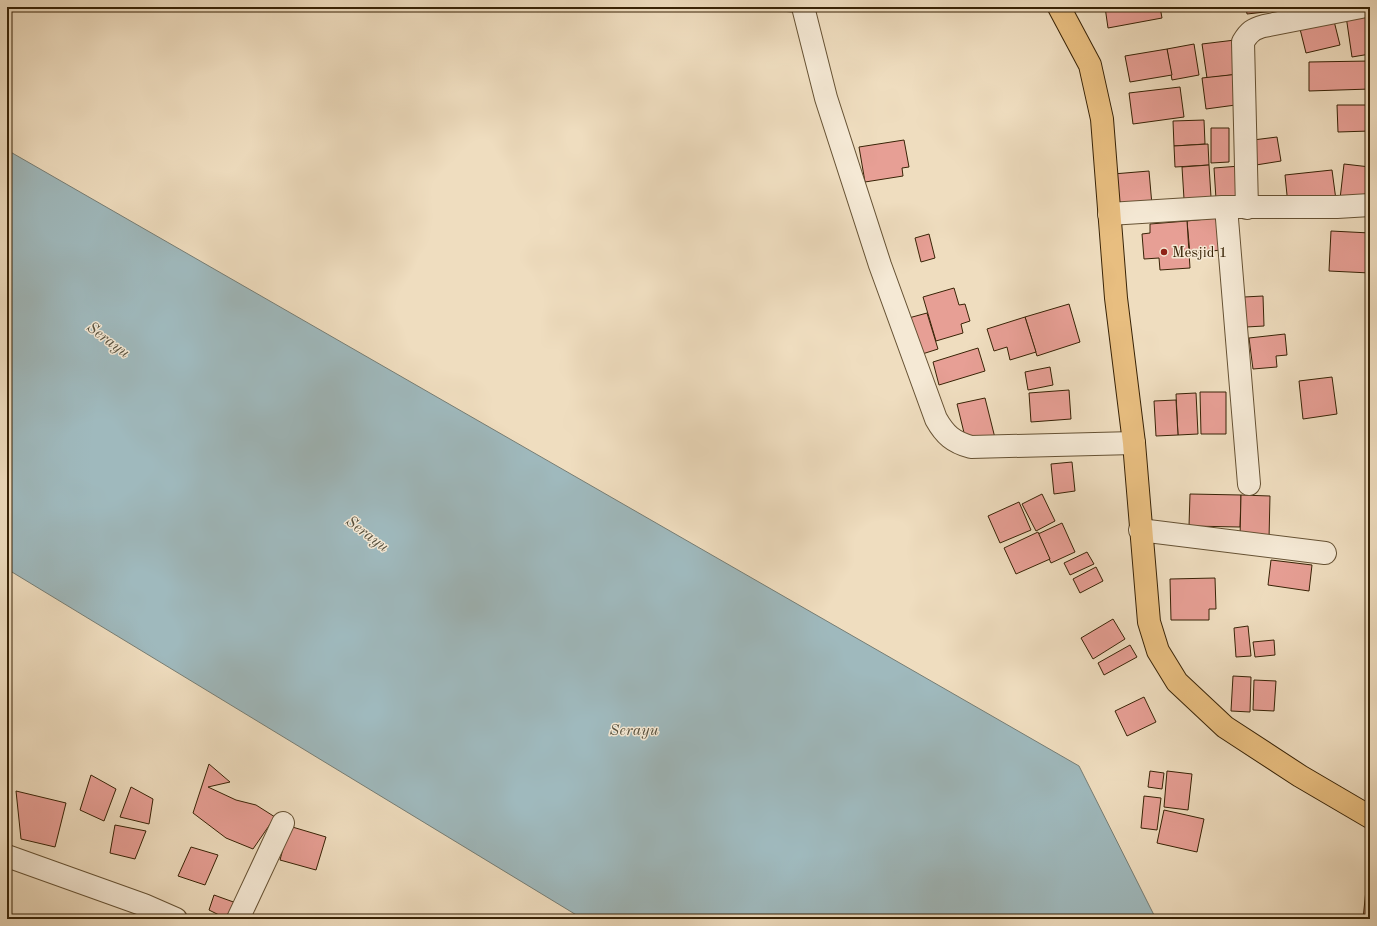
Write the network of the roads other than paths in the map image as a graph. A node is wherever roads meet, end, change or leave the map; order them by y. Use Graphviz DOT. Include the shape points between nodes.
graph roads {
  1 [pos="803,7"];
  2 [pos="1059,7"];
  3 [pos="1362,7"];
  4 [pos="1370,205"];
  5 [pos="1237,207"];
  6 [pos="1109,214"];
  7 [pos="1134,443"];
  8 [pos="1249,484"];
  9 [pos="1140,530"];
  10 [pos="1325,553"];
  11 [pos="1370,817"];
  12 [pos="283,823"];
  13 [pos="7,856"];
  14 [pos="141,912"];
  15 [pos="176,919"];
  16 [pos="238,919"];
  1 -- 7 [label="street" via="826,98 880,266 936,419 944,433 957,443 971,447"];
  2 -- 6 [label="main road" via="1090,65 1102,118"];
  3 -- 5 [label="street" via="1264,26 1251,30 1246,36 1243,42"];
  4 -- 5 [label="street"];
  5 -- 6 [label="street"];
  5 -- 8 [label="street"];
  6 -- 7 [label="main road" via="1116,298"];
  7 -- 9 [label="main road"];
  9 -- 10 [label="street"];
  9 -- 11 [label="main road" via="1149,622 1158,652 1177,682 1225,727 1300,776"];
  12 -- 16 [label="street"];
  13 -- 14 [label="street"];
  14 -- 15 [label="street"];
}
